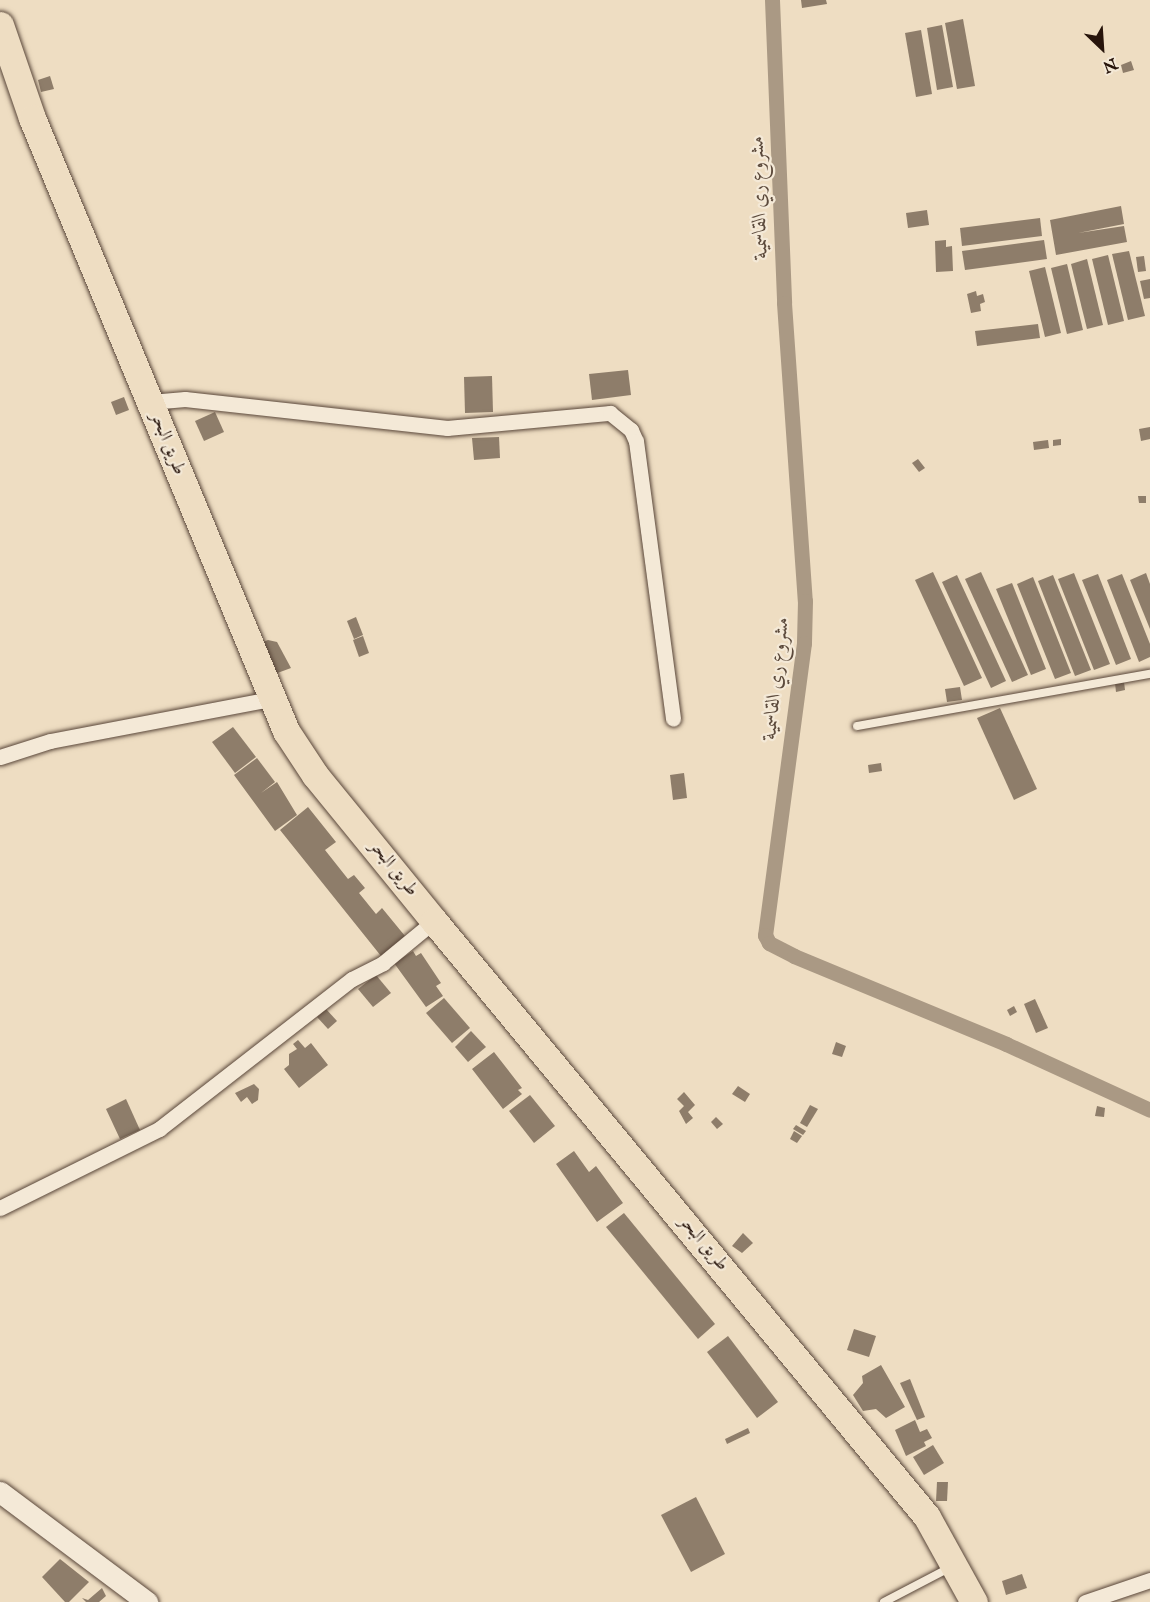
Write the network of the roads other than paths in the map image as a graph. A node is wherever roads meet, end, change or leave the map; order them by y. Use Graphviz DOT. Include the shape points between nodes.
graph roads {
  1 [pos="0,25"];
  2 [pos="150,402"];
  3 [pos="1150,674"];
  4 [pos="271,699"];
  5 [pos="673,718"];
  6 [pos="857,726"];
  7 [pos="0,757"];
  8 [pos="434,921"];
  9 [pos="0,1208"];
  10 [pos="0,1492"];
  11 [pos="955,1565"];
  12 [pos="1150,1580"];
  13 [pos="147,1602"];
  14 [pos="884,1602"];
  15 [pos="974,1602"];
  16 [pos="1085,1602"];
  1 -- 2 [label="highway, طريق البحر" via="32,118"];
  2 -- 4 [label="highway, طريق البحر"];
  2 -- 5 [label="street" via="185,399 447,428 610,412 631,430 636,441"];
  3 -- 6 [label="lane"];
  4 -- 7 [label="street" via="50,741"];
  4 -- 8 [label="highway, طريق البحر" via="286,731 315,775"];
  8 -- 9 [label="street" via="383,963 351,979 159,1130"];
  8 -- 11 [label="highway, طريق البحر" via="927,1517"];
  10 -- 13 [label="street"];
  11 -- 14 [label="lane"];
  11 -- 15 [label="highway, طريق البحر"];
  12 -- 16 [label="street"];
}
